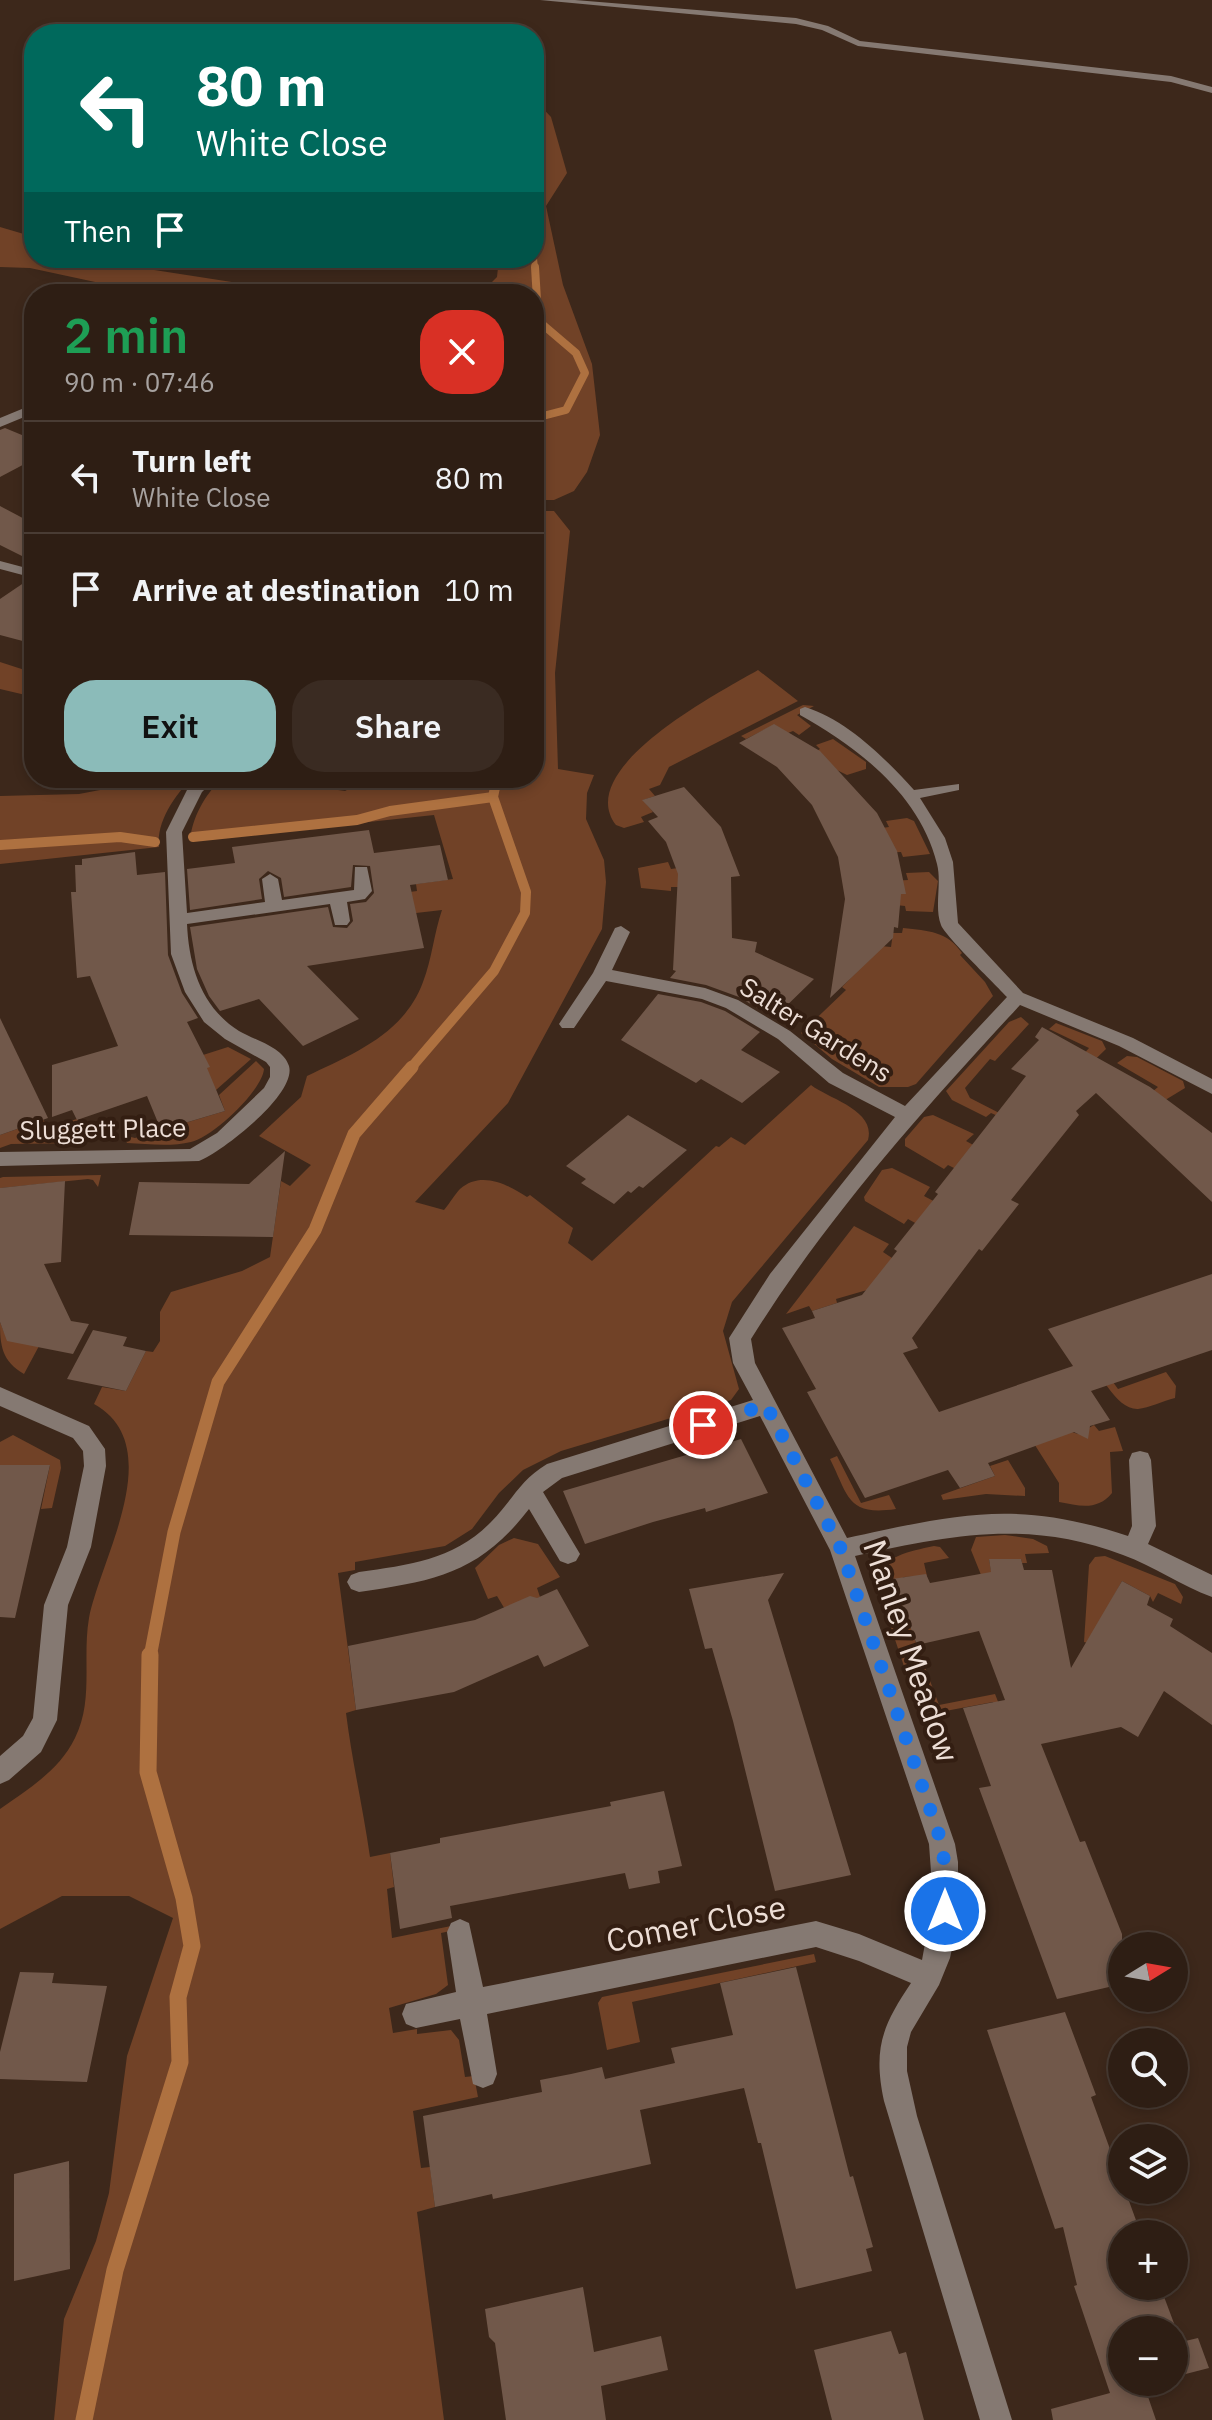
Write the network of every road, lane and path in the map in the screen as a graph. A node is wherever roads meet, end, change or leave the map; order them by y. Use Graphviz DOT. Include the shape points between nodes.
graph roads {
  1 [pos="544,0"];
  2 [pos="1212,90"];
  3 [pos="24,412"];
  4 [pos="0,423"];
  5 [pos="0,565"];
  6 [pos="24,571"];
  7 [pos="805,712"];
  8 [pos="953,787"];
  9 [pos="197,788"];
  10 [pos="911,795"];
  11 [pos="361,871"];
  12 [pos="270,879"];
  13 [pos="338,899"];
  14 [pos="274,907"];
  15 [pos="177,920"];
  16 [pos="341,921"];
  17 [pos="621,932"];
  18 [pos="601,974"];
  19 [pos="1017,997"];
  20 [pos="568,1024"];
  21 [pos="1212,1087"];
  22 [pos="907,1115"];
  23 [pos="0,1159"];
  24 [pos="0,1396"];
  25 [pos="766,1405"];
  26 [pos="1140,1460"];
  27 [pos="529,1489"];
  28 [pos="1135,1547"];
  29 [pos="841,1549"];
  30 [pos="568,1554"];
  31 [pos="359,1582"];
  32 [pos="1212,1587"];
  33 [pos="0,1772"];
  34 [pos="460,1932"];
  35 [pos="928,1976"];
  36 [pos="472,2004"];
  37 [pos="416,2014"];
  38 [pos="483,2074"];
  39 [pos="996,2420"];
  1 -- 2 [label="street" via="796,21 858,43 1171,79"];
  3 -- 4 [label="street"];
  5 -- 6 [label="street"];
  7 -- 10 [label="street" via="836,727"];
  8 -- 10 [label="street"];
  9 -- 15 [label="street, Sluggett Place" via="175,823"];
  10 -- 19 [label="street" via="946,864 949,924"];
  11 -- 13 [label="street" via="364,891"];
  12 -- 14 [label="street"];
  13 -- 14 [label="street"];
  13 -- 16 [label="street"];
  14 -- 15 [label="street"];
  15 -- 23 [label="street, Sluggett Place" via="185,973 208,1015 278,1063 277,1085 270,1096 220,1142 192,1156"];
  17 -- 18 [label="street"];
  18 -- 20 [label="street"];
  18 -- 22 [label="street, Salter Gardens" via="732,1004 784,1035 836,1078"];
  19 -- 21 [label="street" via="1126,1042"];
  19 -- 22 [label="street, Manley Meadow"];
  22 -- 25 [label="street, Manley Meadow" via="746,1324 740,1351"];
  24 -- 33 [label="street" via="81,1432 94,1449 95,1466 79,1547 56,1605 45,1720 32,1744"];
  25 -- 27 [label="street" via="555,1471"];
  25 -- 29 [label="street, Manley Meadow"];
  26 -- 28 [label="street" via="1144,1526"];
  27 -- 30 [label="street"];
  27 -- 31 [label="street" via="500,1527 457,1563"];
  28 -- 29 [label="street" via="1004,1522 949,1526"];
  28 -- 32 [label="street"];
  29 -- 35 [label="street, Manley Meadow" via="944,1853 945,1911"];
  34 -- 36 [label="street"];
  35 -- 36 [label="street, Comer Close" via="864,1947 816,1934"];
  35 -- 39 [label="street, Manley Meadow" via="903,2013 892,2060"];
  36 -- 37 [label="street, Comer Close"];
  36 -- 38 [label="street"];
}
